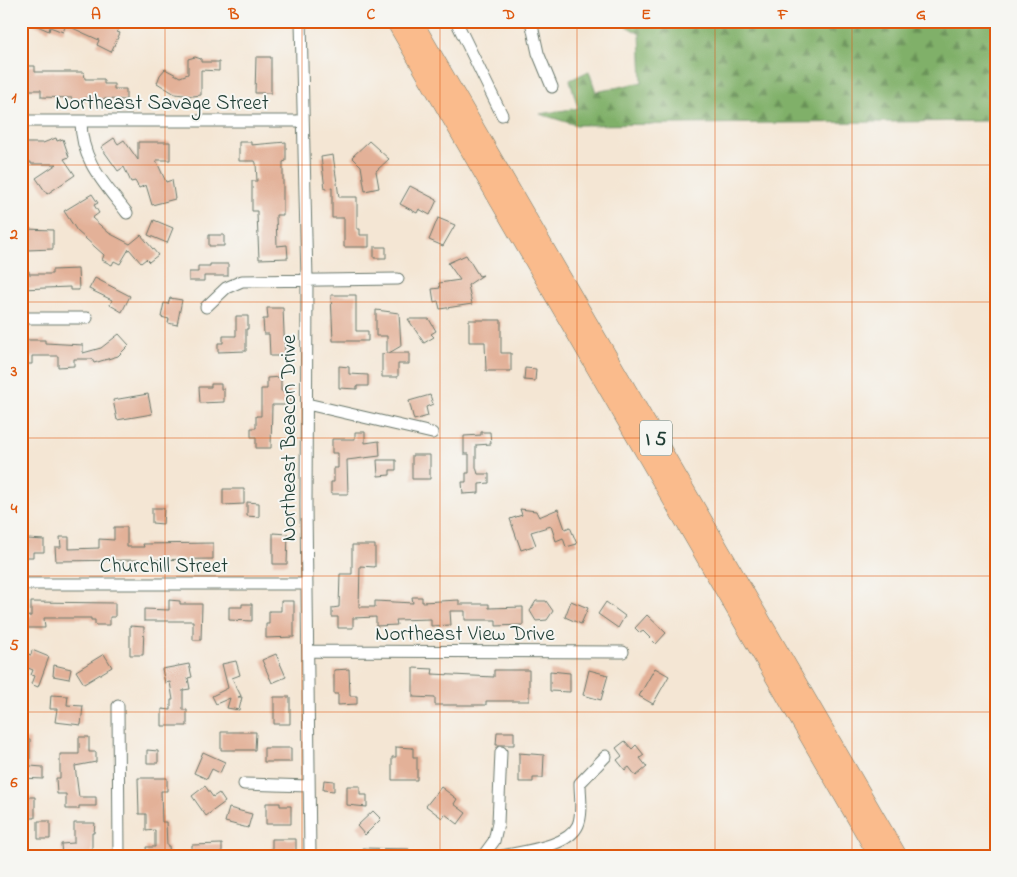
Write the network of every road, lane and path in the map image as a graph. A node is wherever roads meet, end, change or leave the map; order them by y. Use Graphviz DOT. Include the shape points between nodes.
graph roads {
  1 [pos="301,21"];
  2 [pos="395,21"];
  3 [pos="413,21"];
  4 [pos="456,21"];
  5 [pos="531,21"];
  6 [pos="552,87"];
  7 [pos="502,115"];
  8 [pos="21,121"];
  9 [pos="81,121"];
  10 [pos="302,122"];
  11 [pos="127,214"];
  12 [pos="398,279"];
  13 [pos="306,280"];
  14 [pos="206,307"];
  15 [pos="21,318"];
  16 [pos="87,318"];
  17 [pos="306,404"];
  18 [pos="432,433"];
  19 [pos="21,584"];
  20 [pos="307,584"];
  21 [pos="308,651"];
  22 [pos="623,652"];
  23 [pos="118,706"];
  24 [pos="501,752"];
  25 [pos="606,756"];
  26 [pos="244,784"];
  27 [pos="310,786"];
  28 [pos="119,856"];
  29 [pos="310,856"];
  30 [pos="482,856"];
  31 [pos="502,856"];
  32 [pos="878,856"];
  33 [pos="898,856"];
  1 -- 10 [label="street, Northeast Beacon Drive"];
  2 -- 32 [label="highway, I 5"];
  3 -- 33 [label="highway, I 5"];
  4 -- 7 [label="street"];
  5 -- 6 [label="street" via="538,52"];
  8 -- 9 [label="street, Northeast Savage Street"];
  9 -- 10 [label="street, Northeast Savage Street"];
  9 -- 11 [label="street" via="81,139 89,161"];
  10 -- 13 [label="street, Northeast Beacon Drive"];
  12 -- 13 [label="street"];
  13 -- 14 [label="street" via="242,281 226,288"];
  13 -- 17 [label="street, Northeast Beacon Drive"];
  15 -- 16 [label="street"];
  17 -- 18 [label="street"];
  17 -- 20 [label="street, Northeast Beacon Drive"];
  19 -- 20 [label="street, Churchill Street"];
  20 -- 21 [label="street, Northeast Beacon Drive"];
  21 -- 22 [label="street, Northeast View Drive"];
  21 -- 27 [label="street, Northeast Beacon Drive"];
  23 -- 28 [label="street"];
  24 -- 30 [label="street" via="498,823 494,841"];
  25 -- 31 [label="street" via="580,783 580,817 574,832 564,841"];
  26 -- 27 [label="street"];
  27 -- 29 [label="street, Northeast Beacon Drive"];
}
